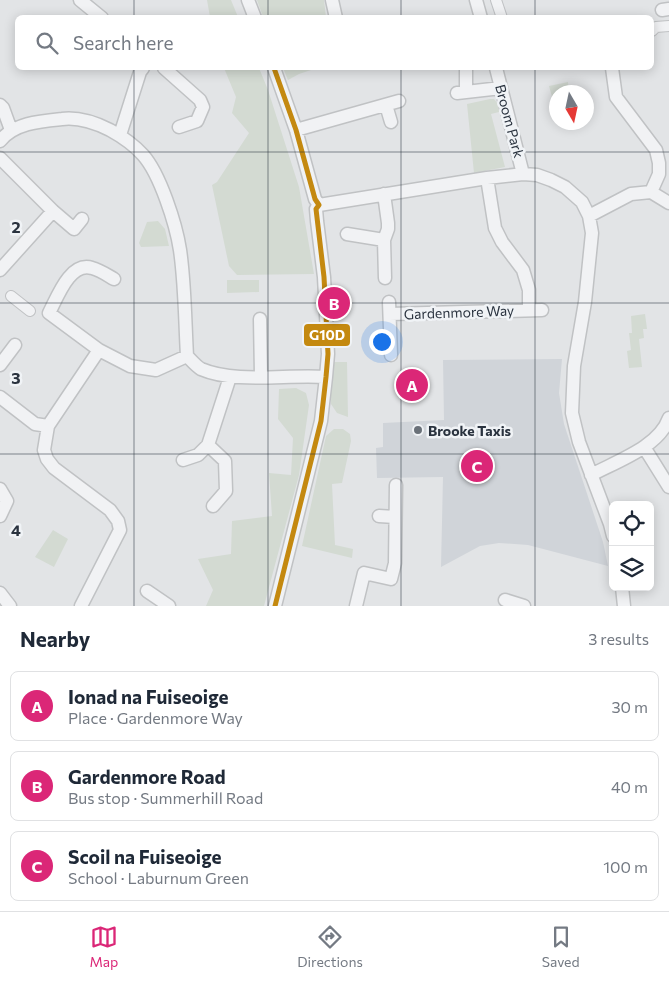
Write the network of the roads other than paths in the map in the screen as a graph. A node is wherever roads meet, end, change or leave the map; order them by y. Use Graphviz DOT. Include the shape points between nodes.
graph roads {
  1 [pos="80,0"];
  2 [pos="248,0"];
  3 [pos="332,0"];
  4 [pos="476,0"];
  5 [pos="496,0"];
  6 [pos="98,15"];
  7 [pos="254,15"];
  8 [pos="335,15"];
  9 [pos="480,15"];
  10 [pos="501,15"];
  11 [pos="669,26"];
  12 [pos="654,30"];
  13 [pos="142,70"];
  14 [pos="166,70"];
  15 [pos="275,70"];
  16 [pos="466,70"];
  17 [pos="496,70"];
  18 [pos="612,70"];
  19 [pos="501,88"];
  20 [pos="399,102"];
  21 [pos="0,105"];
  22 [pos="386,105"];
  23 [pos="391,122"];
  24 [pos="179,127"];
  25 [pos="11,130"];
  26 [pos="296,130"];
  27 [pos="120,135"];
  28 [pos="0,141"];
  29 [pos="0,158"];
  30 [pos="664,161"];
  31 [pos="523,174"];
  32 [pos="487,178"];
  33 [pos="651,192"];
  34 [pos="384,194"];
  35 [pos="669,204"];
  36 [pos="319,205"];
  37 [pos="53,211"];
  38 [pos="589,216"];
  39 [pos="82,219"];
  40 [pos="347,234"];
  41 [pos="384,240"];
  42 [pos="0,270"];
  43 [pos="385,278"];
  44 [pos="114,279"];
  45 [pos="11,296"];
  46 [pos="30,311"];
  47 [pos="260,319"];
  48 [pos="15,346"];
  49 [pos="99,350"];
  50 [pos="390,355"];
  51 [pos="187,356"];
  52 [pos="2,359"];
  53 [pos="261,376"];
  54 [pos="230,377"];
  55 [pos="326,377"];
  56 [pos="0,398"];
  57 [pos="669,418"];
  58 [pos="48,426"];
  59 [pos="208,445"];
  60 [pos="644,447"];
  61 [pos="183,460"];
  62 [pos="591,475"];
  63 [pos="396,485"];
  64 [pos="669,487"];
  65 [pos="0,489"];
  66 [pos="213,506"];
  67 [pos="0,516"];
  68 [pos="379,516"];
  69 [pos="395,517"];
  70 [pos="609,520"];
  71 [pos="147,591"];
  72 [pos="622,591"];
  73 [pos="0,593"];
  74 [pos="504,600"];
  75 [pos="10,606"];
  76 [pos="81,606"];
  77 [pos="170,606"];
  78 [pos="275,606"];
  79 [pos="356,606"];
  80 [pos="524,606"];
  81 [pos="624,606"];
  1 -- 6 [label="street"];
  2 -- 7 [label="street"];
  3 -- 8 [label="street"];
  4 -- 9 [label="street"];
  5 -- 10 [label="street"];
  11 -- 12 [label="street"];
  13 -- 27 [label="street"];
  14 -- 24 [label="street" via="204,107 197,121"];
  15 -- 26 [label="street"];
  16 -- 19 [label="street" via="462,93"];
  17 -- 19 [label="street, Broom Park"];
  18 -- 30 [label="street" via="616,97"];
  19 -- 31 [label="street, Broom Park"];
  20 -- 22 [label="street"];
  21 -- 25 [label="street"];
  22 -- 23 [label="street"];
  22 -- 26 [label="street"];
  25 -- 27 [label="street" via="39,121 67,118 97,124"];
  25 -- 28 [label="street"];
  26 -- 36 [label="street"];
  27 -- 51 [label="street" via="143,155 157,177 170,214 180,249"];
  29 -- 37 [label="street"];
  30 -- 33 [label="street"];
  31 -- 32 [label="street"];
  31 -- 38 [label="street" via="537,175 565,187 582,202"];
  32 -- 34 [label="street"];
  32 -- 50 [label="street, Gardenmore Way" via="495,228 523,270 535,310 390,308"];
  33 -- 35 [label="street"];
  33 -- 38 [label="street" via="632,194"];
  34 -- 36 [label="street"];
  34 -- 41 [label="street" via="388,223"];
  36 -- 55 [label="street" via="316,209 324,277"];
  37 -- 39 [label="street" via="74,229"];
  37 -- 42 [label="street"];
  38 -- 62 [label="street" via="592,234 586,302 574,366 572,413"];
  40 -- 41 [label="street"];
  41 -- 43 [label="street"];
  44 -- 49 [label="street" via="91,268 82,268 68,276 49,313"];
  45 -- 46 [label="street"];
  47 -- 53 [label="street"];
  48 -- 52 [label="street"];
  49 -- 51 [label="street" via="130,366 156,370"];
  49 -- 58 [label="street"];
  51 -- 54 [label="street" via="199,368"];
  53 -- 54 [label="street"];
  53 -- 55 [label="street"];
  54 -- 59 [label="street"];
  55 -- 78 [label="street" via="321,421"];
  56 -- 58 [label="street" via="35,424"];
  57 -- 60 [label="street" via="657,437"];
  58 -- 76 [label="street" via="44,450 47,459 54,468 110,510 120,530"];
  59 -- 61 [label="street" via="198,455"];
  59 -- 66 [label="street" via="225,460 226,491"];
  60 -- 62 [label="street"];
  60 -- 64 [label="street"];
  62 -- 70 [label="street"];
  63 -- 69 [label="street"];
  65 -- 67 [label="street" via="7,501"];
  68 -- 69 [label="street"];
  69 -- 79 [label="street" via="395,563 391,580 364,573"];
  71 -- 77 [label="street"];
  72 -- 81 [label="street"];
  73 -- 75 [label="street"];
  74 -- 80 [label="street"];
}
